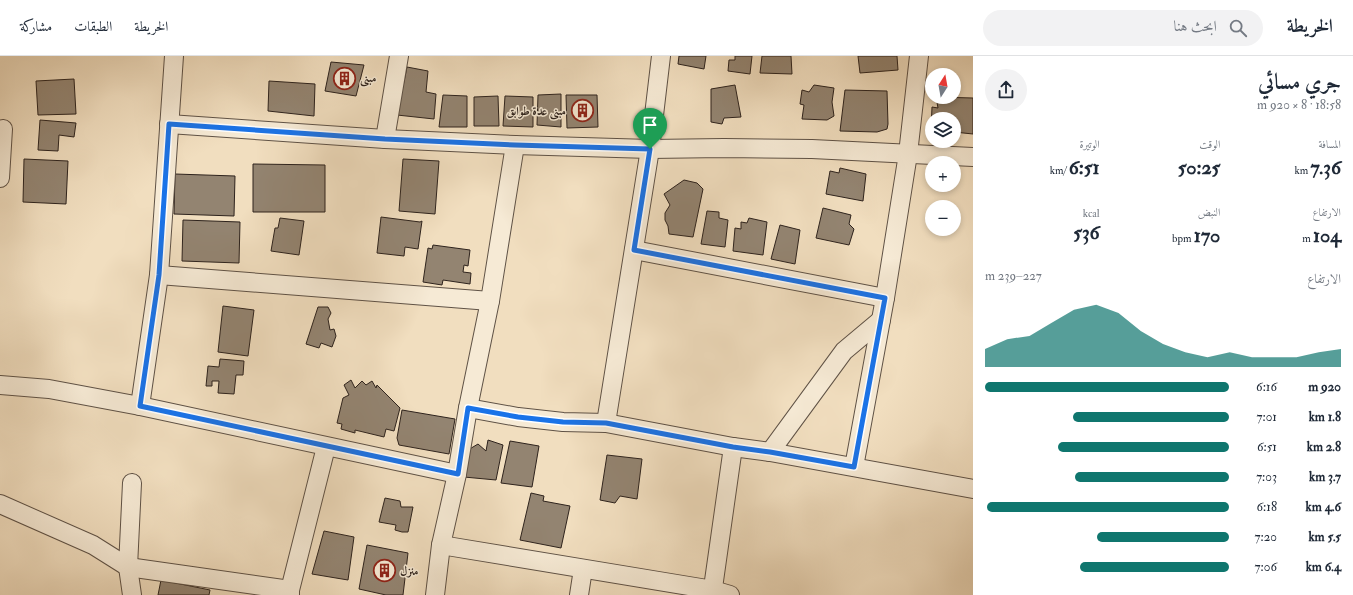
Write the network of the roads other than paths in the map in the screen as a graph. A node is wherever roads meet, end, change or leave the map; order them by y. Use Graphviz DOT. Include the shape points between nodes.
graph roads {
  1 [pos="174,56"];
  2 [pos="399,56"];
  3 [pos="661,56"];
  4 [pos="919,56"];
  5 [pos="169,124"];
  6 [pos="3,129"];
  7 [pos="385,139"];
  8 [pos="515,145"];
  9 [pos="650,149"];
  10 [pos="908,154"];
  11 [pos="973,157"];
  12 [pos="0,178"];
  13 [pos="634,250"];
  14 [pos="159,275"];
  15 [pos="885,298"];
  16 [pos="490,301"];
  17 [pos="881,320"];
  18 [pos="0,385"];
  19 [pos="140,406"];
  20 [pos="468,408"];
  21 [pos="606,423"];
  22 [pos="326,447"];
  23 [pos="733,447"];
  24 [pos="770,452"];
  25 [pos="854,467"];
  26 [pos="458,474"];
  27 [pos="132,483"];
  28 [pos="973,489"];
  29 [pos="0,504"];
  30 [pos="441,545"];
  31 [pos="128,567"];
  32 [pos="583,569"];
  33 [pos="290,592"];
  34 [pos="712,592"];
  35 [pos="132,595"];
  36 [pos="435,595"];
  37 [pos="579,595"];
  38 [pos="730,595"];
  1 -- 5 [label="street"];
  2 -- 7 [label="street"];
  3 -- 9 [label="street"];
  4 -- 10 [label="street"];
  5 -- 7 [label="street"];
  5 -- 14 [label="street"];
  6 -- 12 [label="street"];
  7 -- 8 [label="street"];
  8 -- 9 [label="street"];
  8 -- 16 [label="street"];
  9 -- 10 [label="street" via="812,149"];
  9 -- 13 [label="street"];
  10 -- 11 [label="street"];
  10 -- 15 [label="street"];
  13 -- 15 [label="street"];
  13 -- 21 [label="street"];
  14 -- 16 [label="street"];
  14 -- 19 [label="street"];
  15 -- 17 [label="street"];
  16 -- 20 [label="street"];
  17 -- 24 [label="street" via="844,351"];
  17 -- 25 [label="street"];
  18 -- 19 [label="street" via="49,389"];
  19 -- 22 [label="street"];
  20 -- 21 [label="street" via="563,422"];
  20 -- 26 [label="street"];
  21 -- 23 [label="street"];
  22 -- 26 [label="street"];
  22 -- 33 [label="street"];
  23 -- 24 [label="street"];
  23 -- 34 [label="street"];
  24 -- 25 [label="street"];
  25 -- 28 [label="street"];
  26 -- 30 [label="street"];
  27 -- 31 [label="street"];
  29 -- 31 [label="street" via="93,545"];
  30 -- 32 [label="street"];
  30 -- 36 [label="street"];
  31 -- 33 [label="street"];
  31 -- 35 [label="street"];
  32 -- 34 [label="street"];
  32 -- 37 [label="street"];
  34 -- 38 [label="street"];
}
